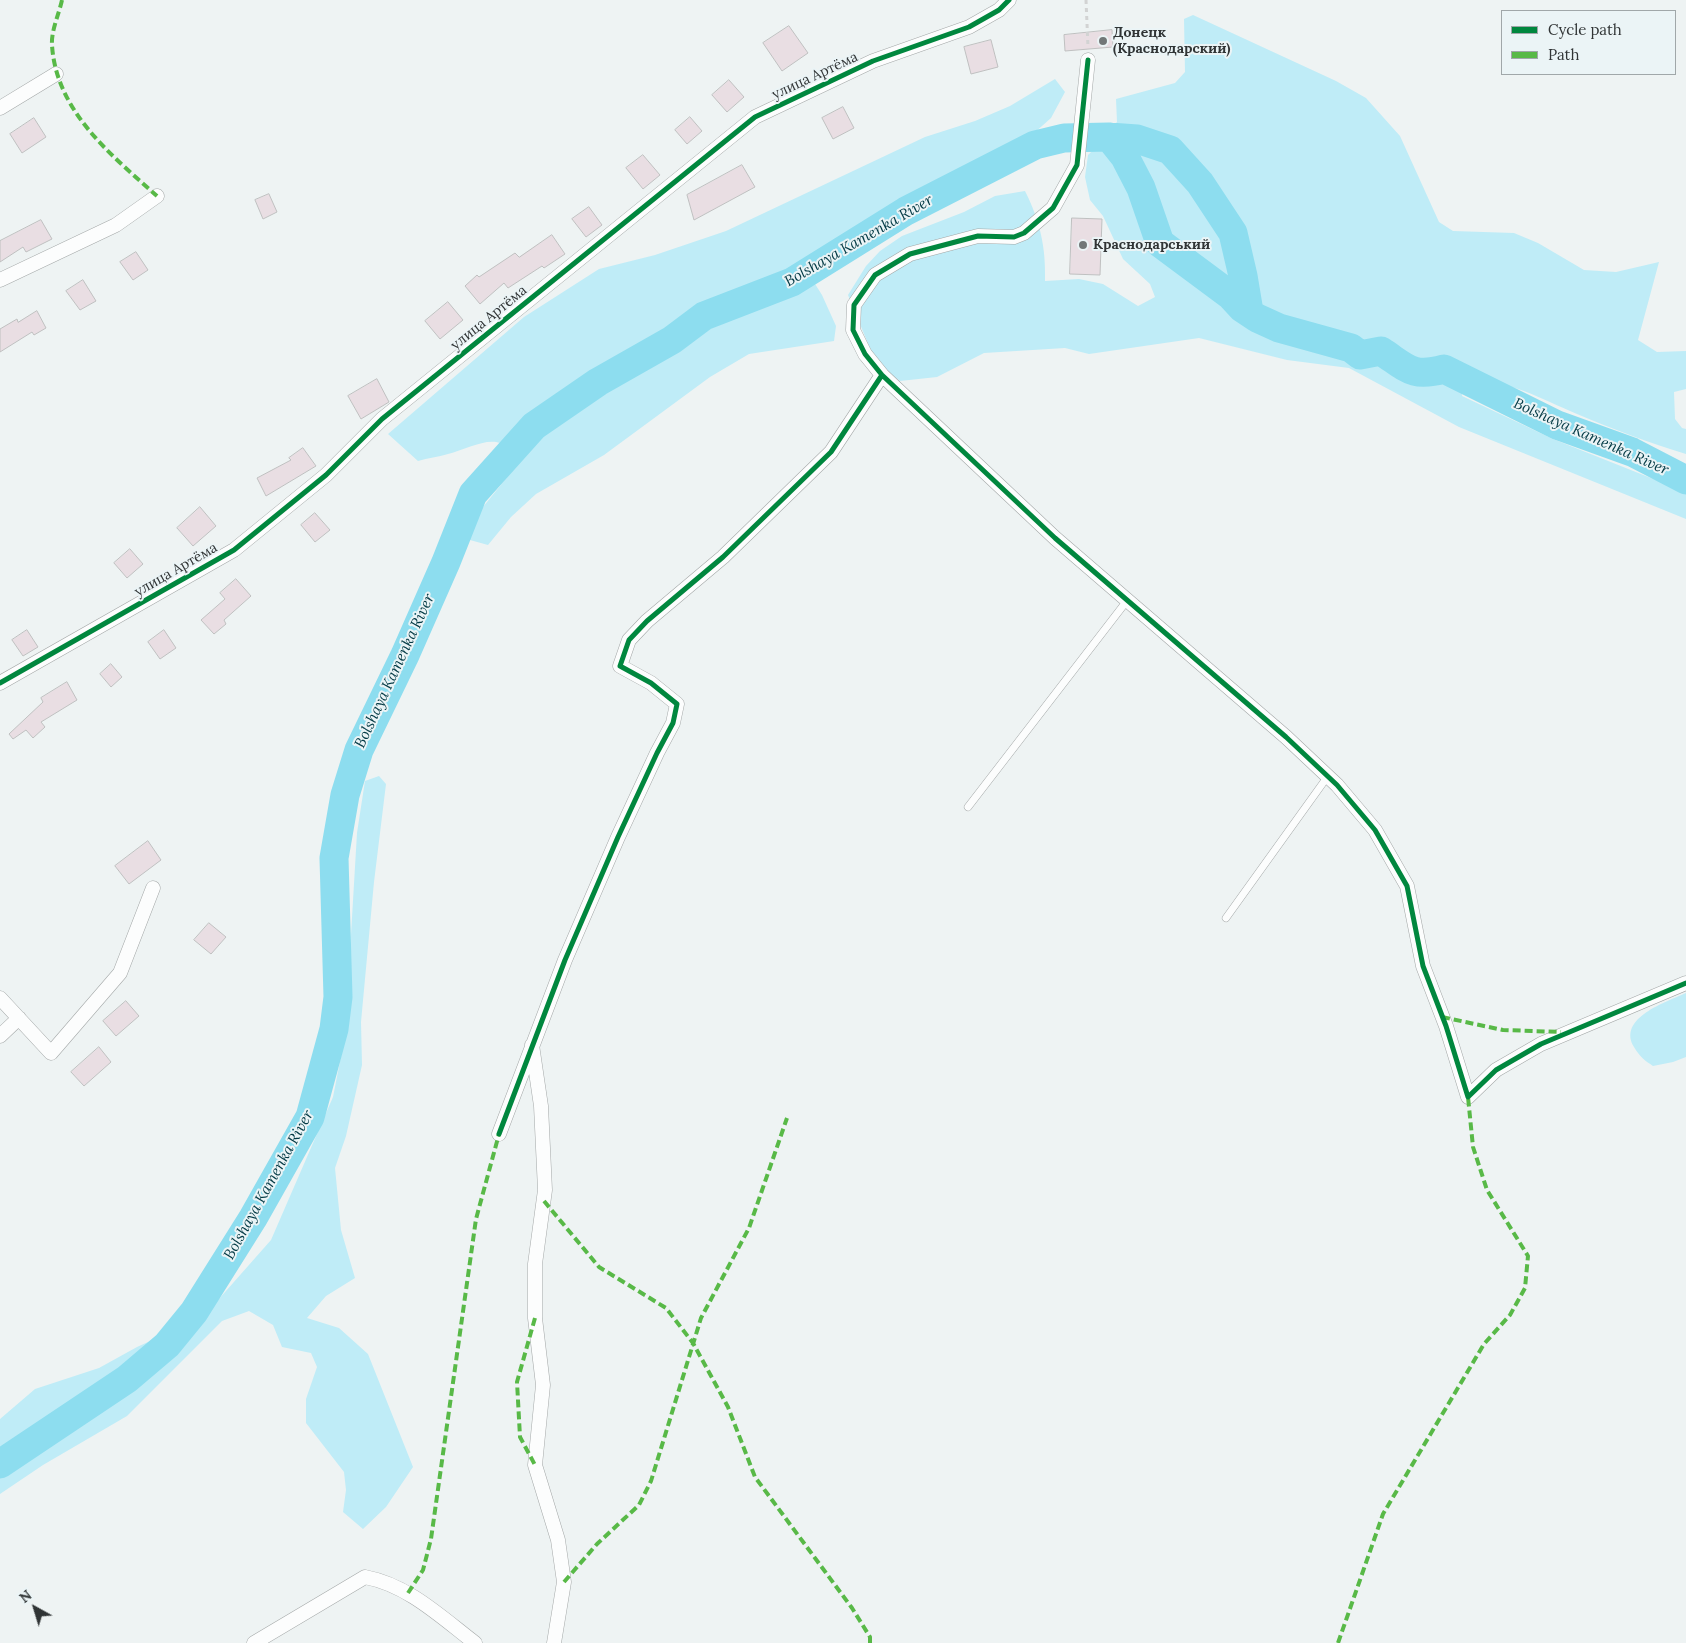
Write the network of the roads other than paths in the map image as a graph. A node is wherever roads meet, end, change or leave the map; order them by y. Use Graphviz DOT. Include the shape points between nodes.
graph roads {
  1 [pos="1009,0"];
  2 [pos="1088,60"];
  3 [pos="56,74"];
  4 [pos="0,108"];
  5 [pos="156,196"];
  6 [pos="0,280"];
  7 [pos="882,375"];
  8 [pos="1126,602"];
  9 [pos="0,683"];
  10 [pos="1328,776"];
  11 [pos="968,807"];
  12 [pos="153,888"];
  13 [pos="1226,918"];
  14 [pos="1686,983"];
  15 [pos="0,998"];
  16 [pos="19,1018"];
  17 [pos="0,1036"];
  18 [pos="532,1044"];
  19 [pos="499,1134"];
  20 [pos="254,1643"];
  21 [pos="475,1643"];
  22 [pos="554,1643"];
  1 -- 9 [label="street, улица Артёма" via="999,10 969,27 874,62 755,117 382,419 326,475 234,550"];
  2 -- 7 [label="street" via="1077,165 1053,208 1024,233 1014,237 978,236 910,254 875,274 854,305 853,330 865,354"];
  3 -- 4 [label="street"];
  5 -- 6 [label="street" via="116,225"];
  7 -- 8 [label="street"];
  7 -- 18 [label="street" via="831,452 723,557 629,640 620,666 651,683 677,704 673,723 618,837"];
  8 -- 10 [label="street"];
  8 -- 11 [label="lane"];
  10 -- 13 [label="lane"];
  10 -- 14 [label="street" via="1375,830 1407,886 1423,966 1468,1097 1496,1070 1542,1044"];
  12 -- 16 [label="street" via="120,973 51,1053"];
  15 -- 16 [label="street"];
  16 -- 17 [label="street"];
  18 -- 19 [label="street"];
  18 -- 22 [label="street" via="541,1106 545,1190 535,1264 535,1318 543,1385 535,1465 558,1540 564,1582"];
  20 -- 21 [label="street" via="365,1577 383,1580 408,1593"];
}
